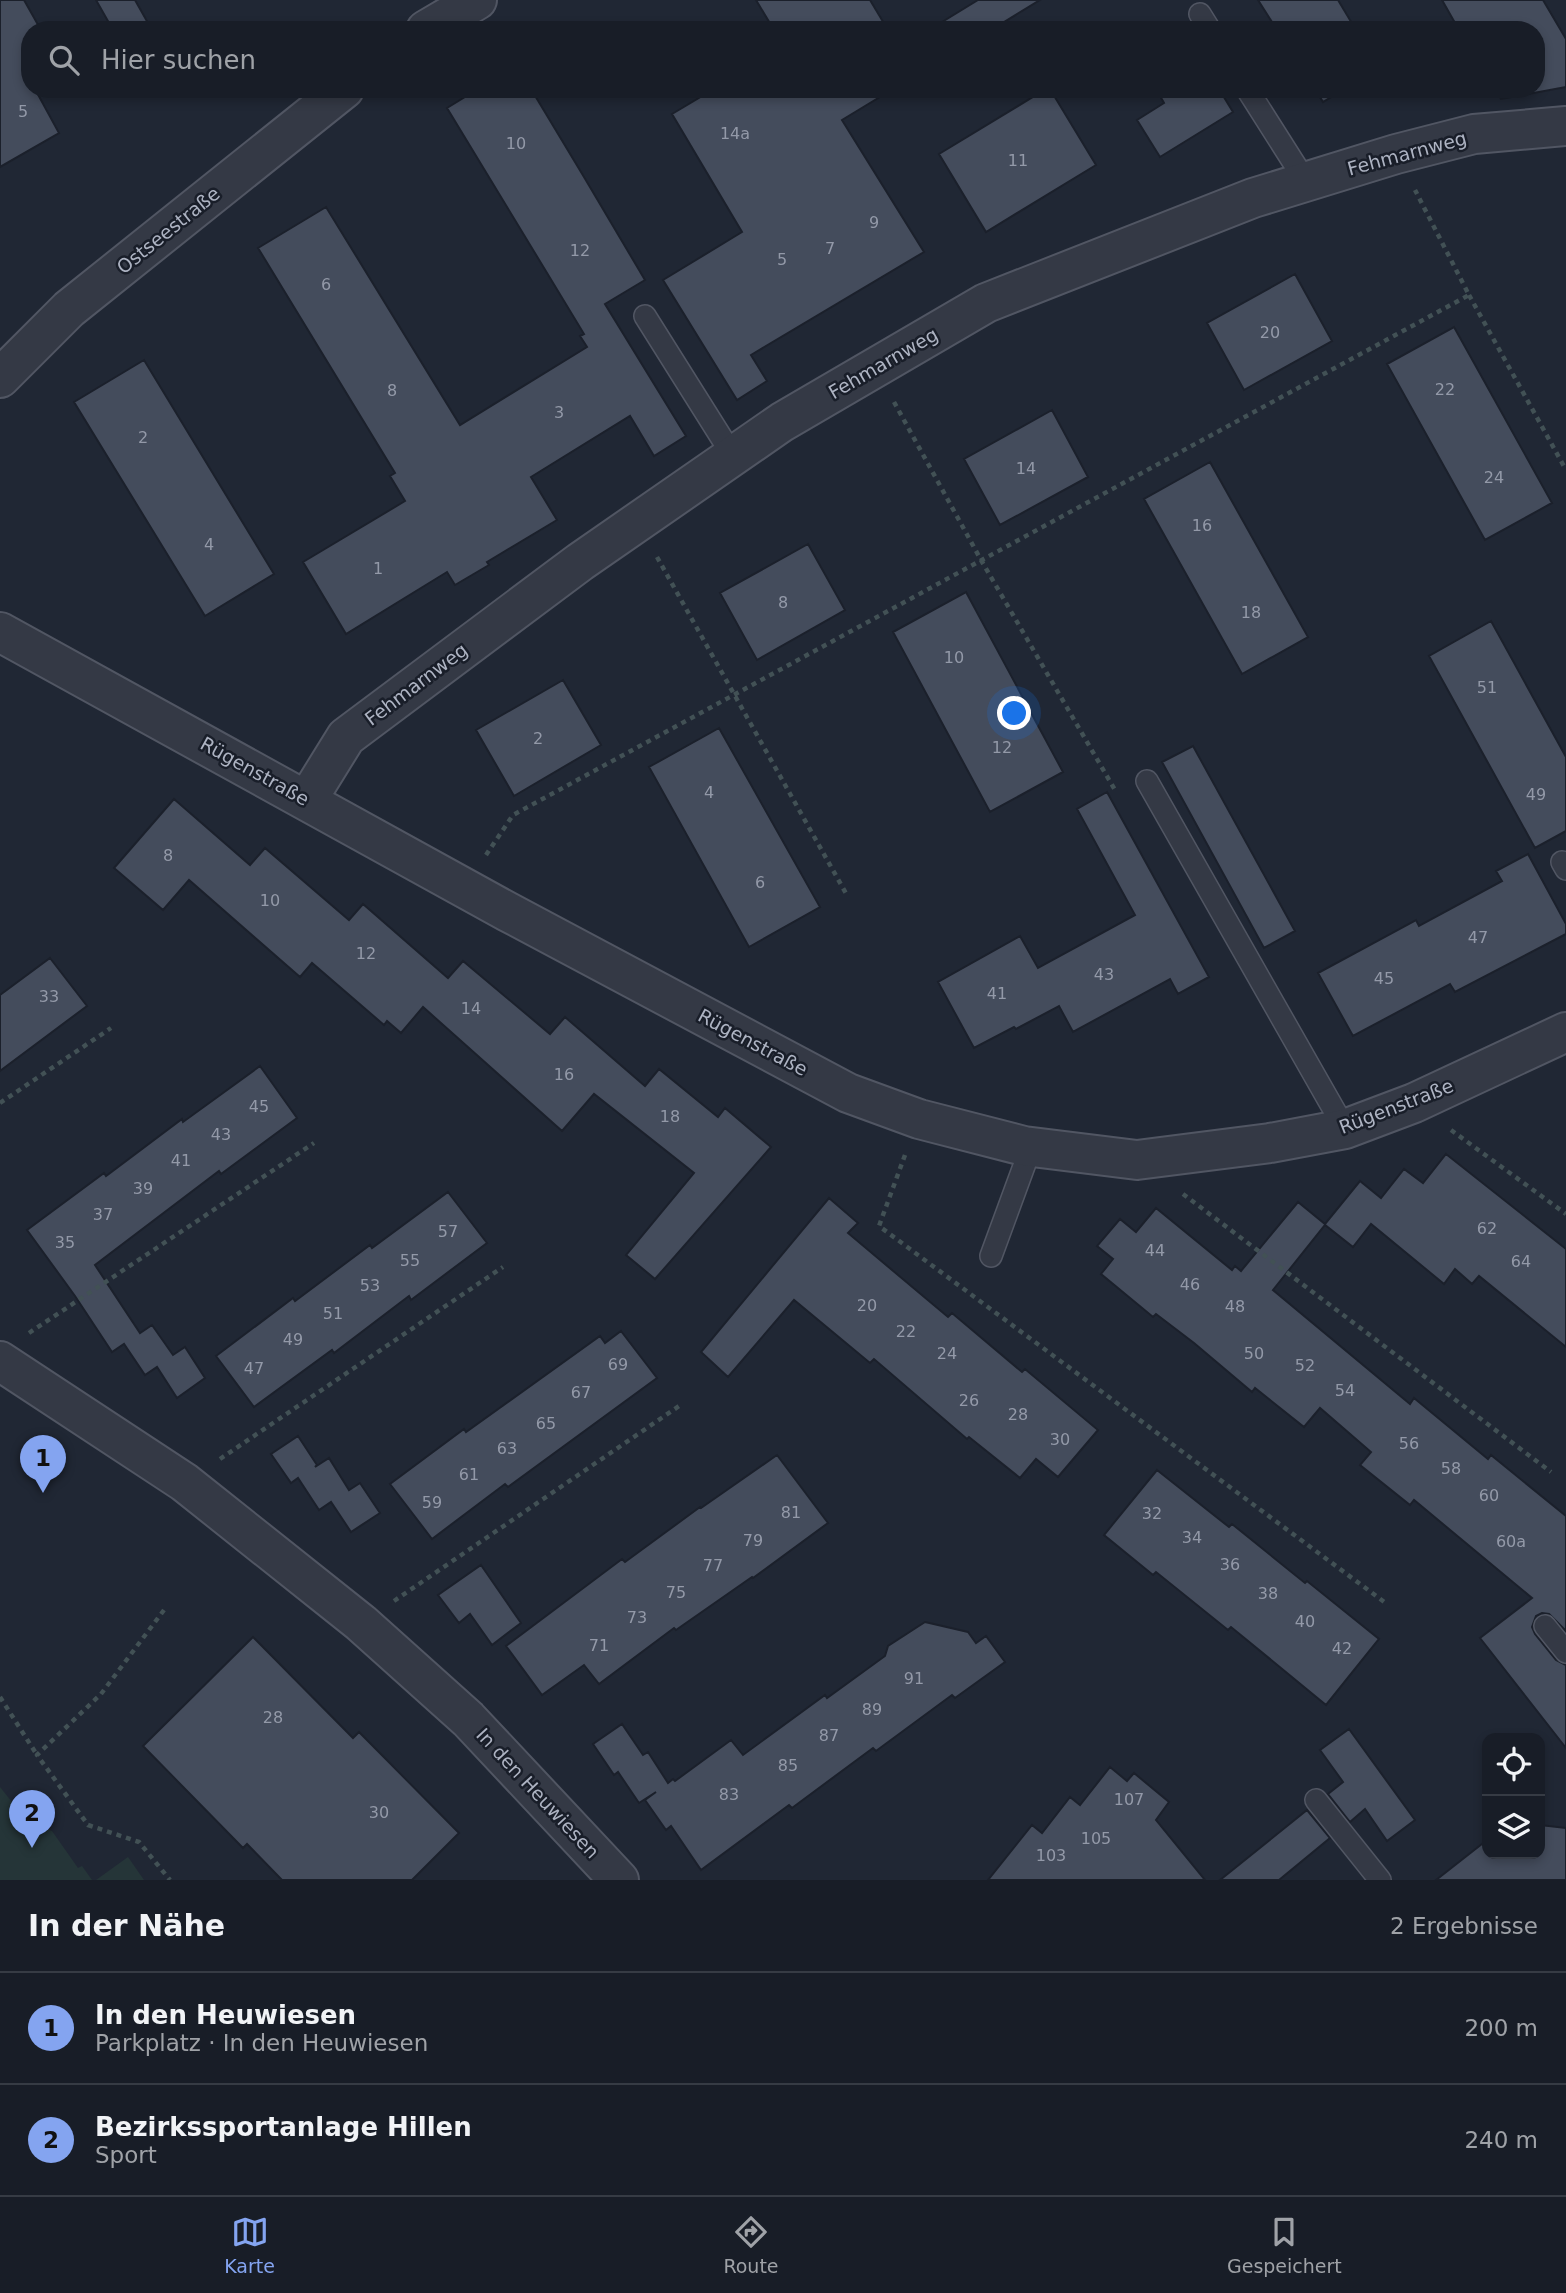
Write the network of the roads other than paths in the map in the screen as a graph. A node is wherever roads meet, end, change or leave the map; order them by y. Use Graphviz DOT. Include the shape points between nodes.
graph roads {
  1 [pos="477,0"];
  2 [pos="441,21"];
  3 [pos="333,98"];
  4 [pos="1253,98"];
  5 [pos="1566,126"];
  6 [pos="1306,182"];
  7 [pos="645,316"];
  8 [pos="0,378"];
  9 [pos="733,456"];
  10 [pos="0,632"];
  11 [pos="1147,781"];
  12 [pos="307,800"];
  13 [pos="1566,1032"];
  14 [pos="1345,1129"];
  15 [pos="1031,1147"];
  16 [pos="991,1256"];
  17 [pos="12,1349"];
  18 [pos="1545,1626"];
  19 [pos="1566,1652"];
  20 [pos="1316,1800"];
  21 [pos="619,1880"];
  22 [pos="1380,1880"];
  1 -- 2 [label="street"];
  3 -- 8 [label="street, Ostseestraße" via="69,309"];
  4 -- 6 [label="lane"];
  5 -- 6 [label="street, Fehmarnweg" via="1475,134"];
  6 -- 9 [label="street, Fehmarnweg" via="1253,198 986,303 782,422"];
  7 -- 9 [label="lane"];
  9 -- 12 [label="street, Fehmarnweg" via="569,570 346,737"];
  10 -- 12 [label="street, Rügenstraße"];
  11 -- 14 [label="lane"];
  12 -- 15 [label="street, Rügenstraße" via="848,1093 919,1119"];
  13 -- 14 [label="street, Rügenstraße"];
  14 -- 15 [label="street, Rügenstraße" via="1137,1160"];
  15 -- 16 [label="lane"];
  17 -- 21 [label="street, In den Heuwiesen" via="361,1623 468,1719"];
  18 -- 19 [label="lane"];
  20 -- 22 [label="lane"];
}
